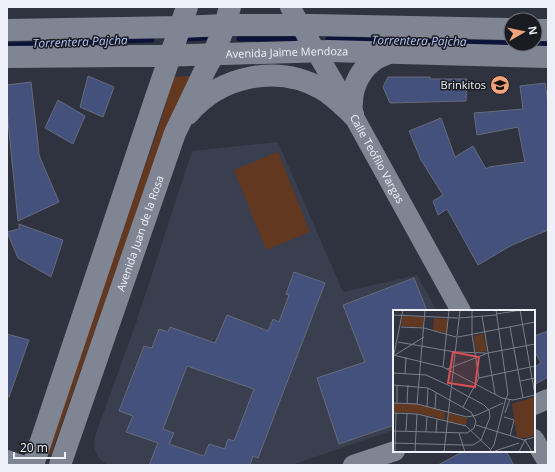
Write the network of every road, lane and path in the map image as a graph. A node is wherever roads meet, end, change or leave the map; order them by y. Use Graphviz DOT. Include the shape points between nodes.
graph roads {
  1 [pos="187,7"];
  2 [pos="227,16"];
  3 [pos="296,16"];
  4 [pos="180,27"];
  5 [pos="503,29"];
  6 [pos="7,30"];
  7 [pos="317,52"];
  8 [pos="389,53"];
  9 [pos="213,55"];
  10 [pos="170,56"];
  11 [pos="7,57"];
  12 [pos="548,57"];
  13 [pos="353,115"];
  14 [pos="175,133"];
  15 [pos="460,310"];
  16 [pos="548,400"];
  17 [pos="535,404"];
  18 [pos="535,441"];
  19 [pos="393,452"];
  20 [pos="7,460"];
  21 [pos="548,463"];
  22 [pos="21,465"];
  23 [pos="33,465"];
  24 [pos="60,465"];
  25 [pos="353,465"];
  1 -- 4 [label="main road"];
  2 -- 3 [label="main road"];
  2 -- 4 [label="main road"];
  2 -- 9 [label="main road, Avenida Juan de la Rosa"];
  3 -- 5 [label="main road"];
  3 -- 7 [label="street, Calle Teófilo Vargas"];
  4 -- 6 [label="main road"];
  4 -- 10 [label="main road"];
  7 -- 8 [label="main road, Avenida Jaime Mendoza"];
  7 -- 9 [label="main road, Avenida Jaime Mendoza"];
  7 -- 13 [label="street, Calle Teófilo Vargas"];
  8 -- 12 [label="main road, Avenida Jaime Mendoza"];
  8 -- 13 [label="main road" via="377,58 359,77 354,89"];
  9 -- 10 [label="main road, Avenida Jaime Mendoza"];
  9 -- 14 [label="main road, Avenida Juan de la Rosa"];
  10 -- 11 [label="main road, Avenida Jaime Mendoza"];
  10 -- 23 [label="main road"];
  13 -- 14 [label="main road" via="323,89 286,76 266,75 247,77 229,83 207,95 189,112"];
  13 -- 15 [label="street, Calle Teófilo Vargas"];
  14 -- 24 [label="main road, Avenida Juan de la Rosa"];
  16 -- 17 [label="street"];
  18 -- 21 [label="street"];
  19 -- 25 [label="street"];
  20 -- 22 [label="street"];
}
